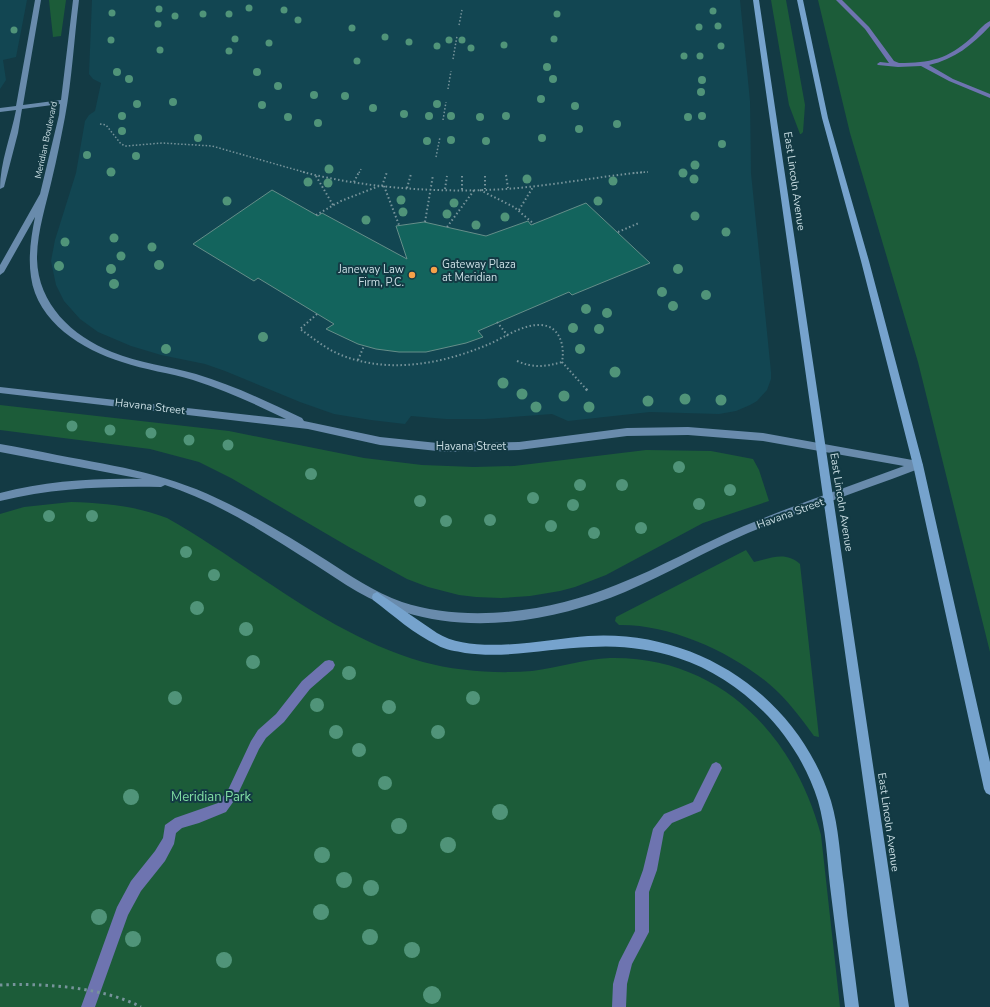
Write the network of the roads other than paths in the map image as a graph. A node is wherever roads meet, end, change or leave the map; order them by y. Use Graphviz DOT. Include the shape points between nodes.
graph roads {
  1 [pos="38,0"];
  2 [pos="76,0"];
  3 [pos="756,0"];
  4 [pos="800,0"];
  5 [pos="64,101"];
  6 [pos="20,107"];
  7 [pos="0,110"];
  8 [pos="0,187"];
  9 [pos="44,194"];
  10 [pos="0,272"];
  11 [pos="0,390"];
  12 [pos="308,425"];
  13 [pos="821,447"];
  14 [pos="0,448"];
  15 [pos="918,465"];
  16 [pos="175,483"];
  17 [pos="0,497"];
  18 [pos="828,499"];
  19 [pos="377,597"];
  20 [pos="990,790"];
  21 [pos="852,1007"];
  22 [pos="902,1007"];
  1 -- 6 [label="main road"];
  2 -- 5 [label="main road, Meridian Boulevard"];
  3 -- 13 [label="main road, East Lincoln Avenue"];
  4 -- 15 [label="main road" via="825,118"];
  5 -- 6 [label="main road"];
  5 -- 9 [label="main road, Meridian Boulevard"];
  6 -- 7 [label="main road"];
  6 -- 8 [label="main road"];
  9 -- 10 [label="main road, Meridian Boulevard"];
  9 -- 12 [label="main road" via="33,260 35,277 46,306 65,328 97,350 125,360 202,379"];
  11 -- 12 [label="main road, Havana Street"];
  12 -- 13 [label="main road, Havana Street" via="380,441 447,448 519,446 610,434 667,431 757,436"];
  13 -- 15 [label="main road, Havana Street"];
  13 -- 18 [label="main road, East Lincoln Avenue"];
  14 -- 16 [label="main road, Havana Street" via="127,470"];
  15 -- 18 [label="main road, Havana Street"];
  15 -- 20 [label="main road"];
  16 -- 17 [label="main road" via="89,482 32,489"];
  16 -- 19 [label="main road, Havana Street" via="210,498 244,517"];
  18 -- 19 [label="main road, Havana Street" via="725,538 621,588 560,609 514,616 456,616 408,607"];
  18 -- 22 [label="main road, East Lincoln Avenue"];
  19 -- 21 [label="main road" via="443,642 456,646 485,650 518,650 574,642 608,641 655,645 717,668 760,699 796,741 811,766 823,798 832,837"];
}
